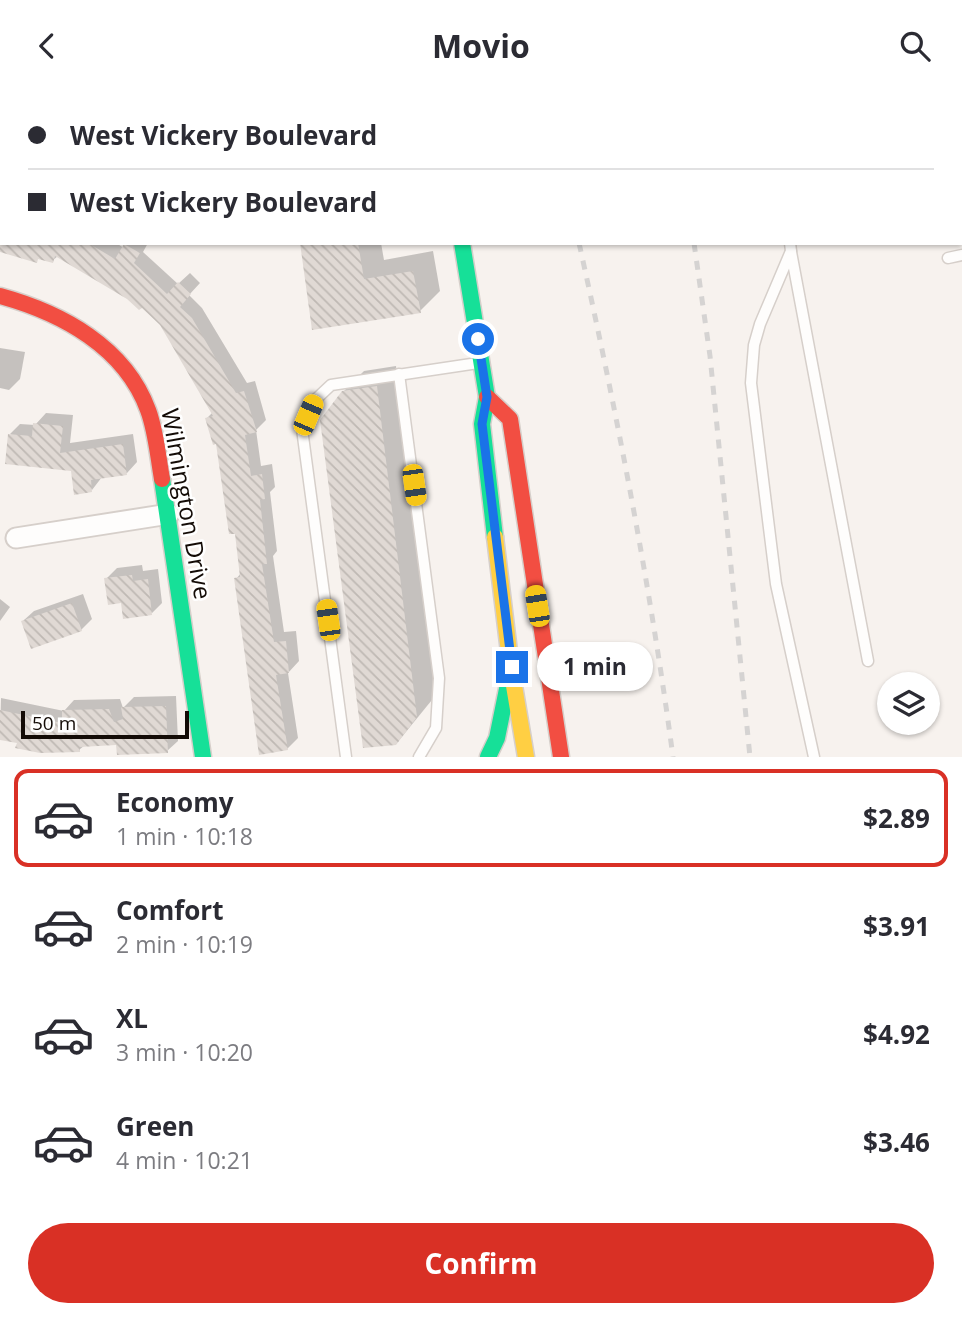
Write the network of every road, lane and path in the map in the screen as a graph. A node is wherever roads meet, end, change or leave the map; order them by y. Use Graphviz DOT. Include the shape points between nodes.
graph roads {
  1 [pos="462,245"];
  2 [pos="790,247"];
  3 [pos="962,255"];
  4 [pos="948,258"];
  5 [pos="0,296"];
  6 [pos="482,363"];
  7 [pos="399,374"];
  8 [pos="487,397"];
  9 [pos="169,514"];
  10 [pos="16,538"];
  11 [pos="868,661"];
  12 [pos="512,667"];
  13 [pos="203,757"];
  14 [pos="346,757"];
  15 [pos="419,757"];
  16 [pos="488,757"];
  17 [pos="526,757"];
  18 [pos="561,757"];
  19 [pos="814,757"];
  1 -- 6 [label="main road"];
  2 -- 11 [label="lane"];
  2 -- 19 [label="lane" via="760,324 751,383 776,584"];
  3 -- 4 [label="lane"];
  5 -- 9 [label="main road, Wilmington Drive" via="30,304 77,328 115,355 135,381 149,412"];
  6 -- 7 [label="lane"];
  6 -- 8 [label="main road"];
  7 -- 14 [label="lane" via="331,385 314,401 302,429"];
  7 -- 15 [label="lane" via="439,678 436,728"];
  8 -- 12 [label="main road" via="482,424"];
  8 -- 18 [label="main road" via="510,419"];
  9 -- 10 [label="street"];
  9 -- 13 [label="main road, Wilmington Drive"];
  12 -- 16 [label="main road" via="497,738"];
  12 -- 17 [label="main road"];
}
